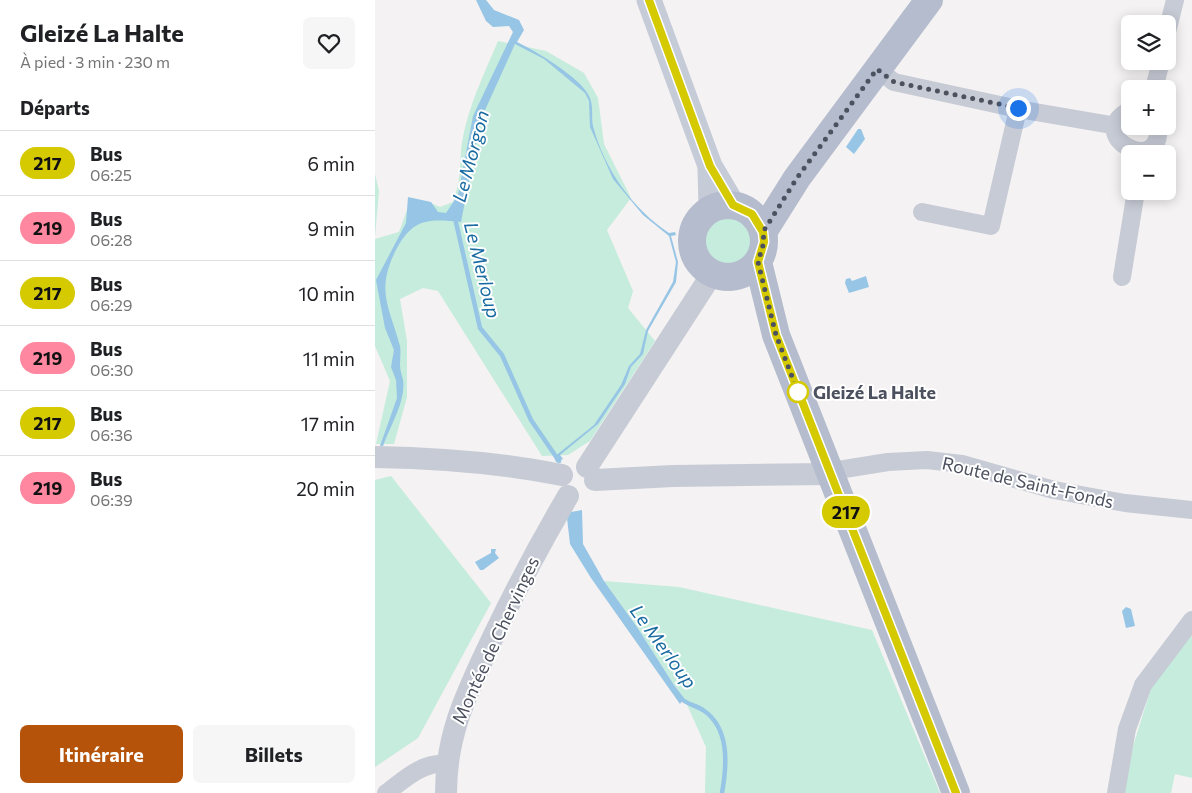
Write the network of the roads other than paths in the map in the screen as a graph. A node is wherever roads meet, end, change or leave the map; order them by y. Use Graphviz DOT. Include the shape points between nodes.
graph roads {
  1 [pos="649,0"];
  2 [pos="929,0"];
  3 [pos="1175,0"];
  4 [pos="1171,15"];
  5 [pos="877,69"];
  6 [pos="1018,108"];
  7 [pos="1121,118"];
  8 [pos="1117,126"];
  9 [pos="1124,145"];
  10 [pos="797,178"];
  11 [pos="1135,200"];
  12 [pos="729,207"];
  13 [pos="922,212"];
  14 [pos="763,232"];
  15 [pos="749,269"];
  16 [pos="712,274"];
  17 [pos="1122,276"];
  18 [pos="375,457"];
  19 [pos="591,473"];
  20 [pos="829,474"];
  21 [pos="565,485"];
  22 [pos="1192,510"];
  23 [pos="1192,620"];
  24 [pos="446,764"];
  25 [pos="386,793"];
  26 [pos="446,793"];
  27 [pos="956,793"];
  28 [pos="1116,793"];
  1 -- 12 [label="main road" via="710,166"];
  2 -- 5 [label="main road"];
  3 -- 4 [label="street"];
  5 -- 6 [label="street" via="894,82"];
  5 -- 10 [label="main road"];
  6 -- 8 [label="street"];
  6 -- 13 [label="street" via="991,226"];
  7 -- 8 [label="street"];
  8 -- 9 [label="street" via="1116,133"];
  10 -- 12 [label="main road"];
  10 -- 14 [label="main road"];
  11 -- 17 [label="street"];
  12 -- 14 [label="main road" via="752,214"];
  12 -- 16 [label="main road" via="702,216 695,226 692,246 699,264"];
  14 -- 15 [label="main road" via="764,242"];
  15 -- 16 [label="main road" via="725,278"];
  15 -- 20 [label="main road"];
  16 -- 19 [label="street"];
  18 -- 21 [label="street" via="538,470"];
  19 -- 20 [label="street, Route de Saint-Fonds"];
  19 -- 21 [label="street" via="576,464 570,465"];
  19 -- 21 [label="street" via="594,487 587,496 576,499"];
  20 -- 22 [label="street, Route de Saint-Fonds" via="888,462 927,460 962,464 1054,490 1125,503"];
  20 -- 27 [label="main road"];
  21 -- 24 [label="street, Montée de Chervinges" via="468,690 454,728"];
  23 -- 28 [label="street" via="1143,685 1127,729"];
  24 -- 25 [label="street" via="435,763 417,770"];
  24 -- 26 [label="street, Montée de Chervinges"];
}
